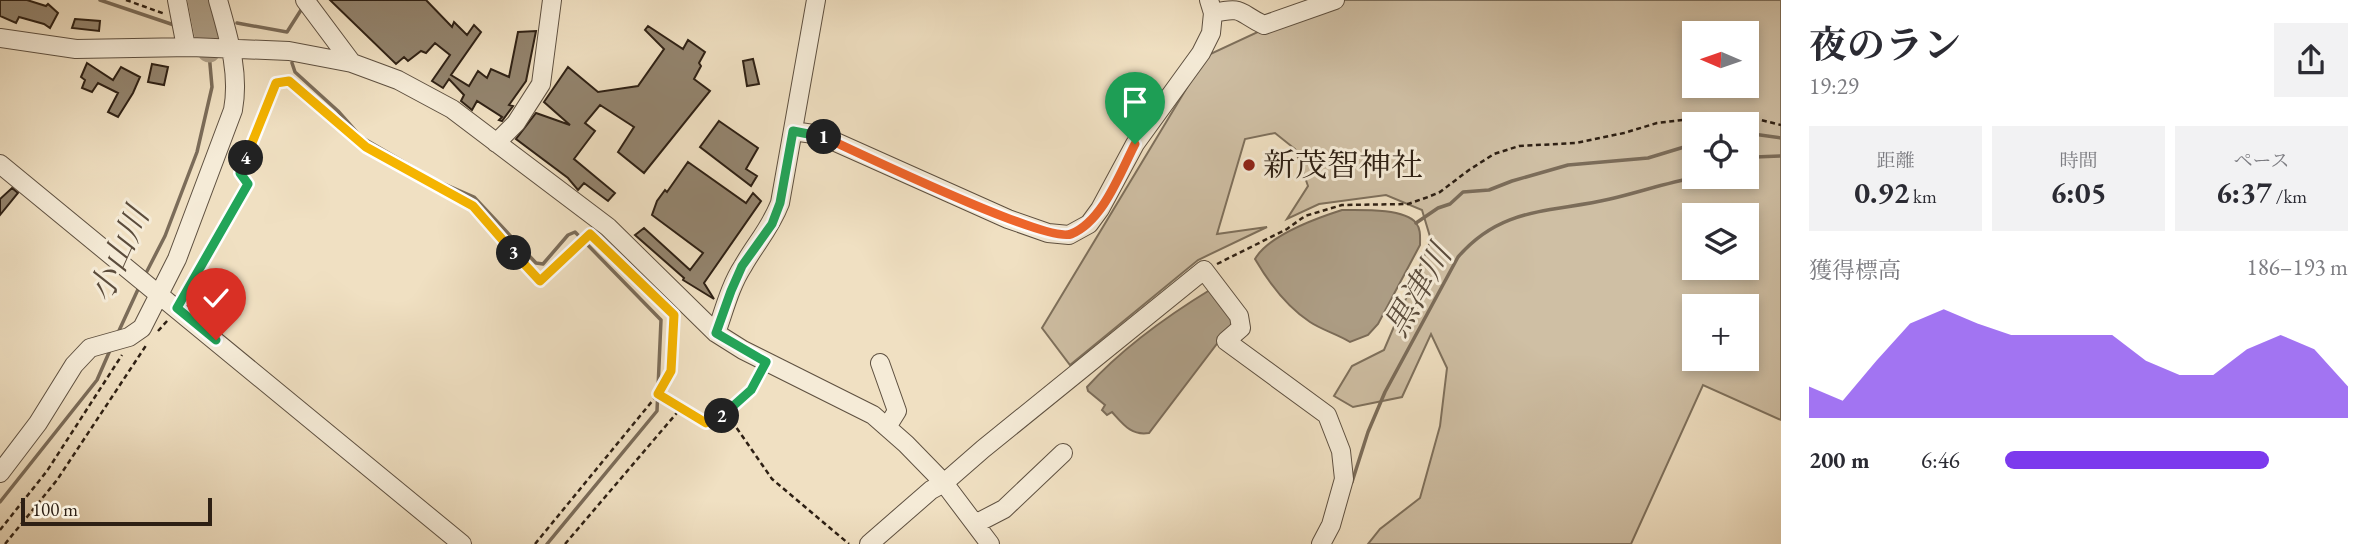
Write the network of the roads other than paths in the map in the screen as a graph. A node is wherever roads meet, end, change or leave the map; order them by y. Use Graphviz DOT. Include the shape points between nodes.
graph roads {
  1 [pos="218,0"];
  2 [pos="305,0"];
  3 [pos="552,0"];
  4 [pos="816,0"];
  5 [pos="1335,0"];
  6 [pos="1211,7"];
  7 [pos="178,9"];
  8 [pos="0,38"];
  9 [pos="188,47"];
  10 [pos="224,47"];
  11 [pos="352,63"];
  12 [pos="793,131"];
  13 [pos="496,143"];
  14 [pos="0,164"];
  15 [pos="160,293"];
  16 [pos="716,333"];
  17 [pos="880,363"];
  18 [pos="887,427"];
  19 [pos="1063,453"];
  20 [pos="0,473"];
  21 [pos="944,483"];
  22 [pos="975,524"];
  23 [pos="462,544"];
  24 [pos="869,544"];
  25 [pos="990,544"];
  26 [pos="1321,544"];
  1 -- 10 [label="street"];
  2 -- 11 [label="street"];
  3 -- 13 [label="street" via="541,84"];
  4 -- 12 [label="street"];
  5 -- 6 [label="street" via="1264,25 1245,12"];
  6 -- 12 [label="street" via="1211,33 1201,53 1135,144 1101,209 1069,235 1008,219 820,135"];
  7 -- 9 [label="street"];
  8 -- 9 [label="street" via="76,49"];
  9 -- 10 [label="street"];
  10 -- 11 [label="street" via="289,51"];
  10 -- 15 [label="street" via="236,80 233,110"];
  11 -- 13 [label="street" via="452,109"];
  12 -- 16 [label="street" via="776,214 742,266"];
  13 -- 16 [label="street" via="608,227"];
  14 -- 15 [label="street"];
  15 -- 20 [label="street" via="142,328 128,342 90,348 74,365"];
  15 -- 23 [label="street"];
  16 -- 18 [label="street" via="873,415"];
  17 -- 18 [label="street" via="897,411"];
  18 -- 21 [label="street"];
  19 -- 22 [label="street" via="1004,509"];
  21 -- 22 [label="street"];
  21 -- 24 [label="street"];
  21 -- 26 [label="street" via="1204,270 1239,316 1241,328 1226,341 1327,415 1341,451 1344,479"];
  22 -- 25 [label="street"];
}
